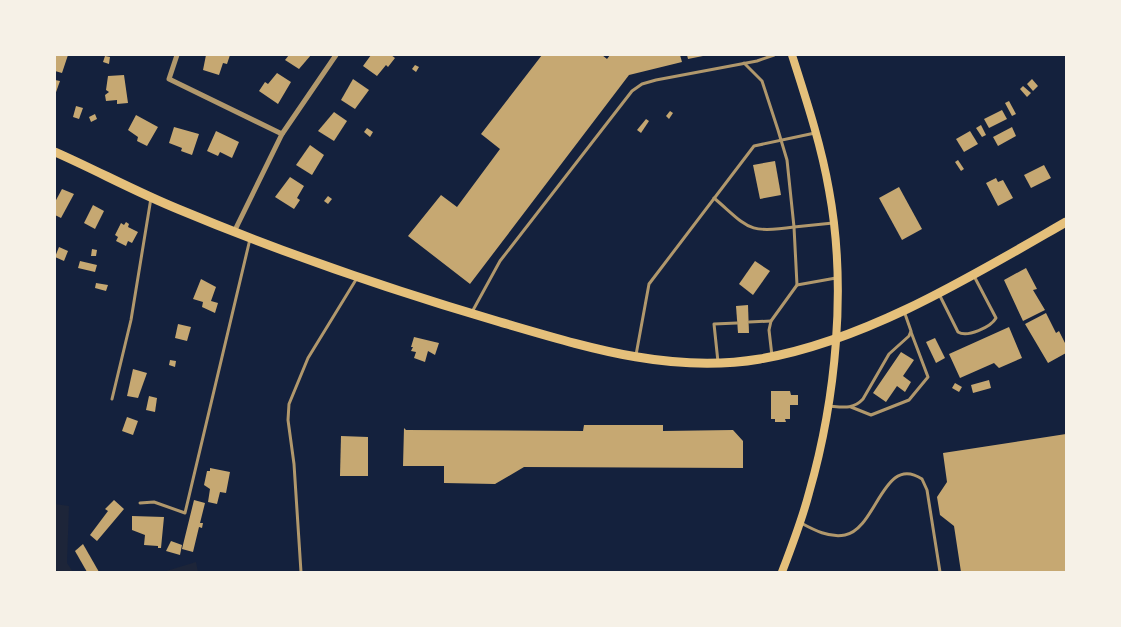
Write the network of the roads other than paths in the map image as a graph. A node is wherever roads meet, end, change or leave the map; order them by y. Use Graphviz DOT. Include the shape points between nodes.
graph roads {
  1 [pos="177,55"];
  2 [pos="336,55"];
  3 [pos="774,55"];
  4 [pos="792,55"];
  5 [pos="744,63"];
  6 [pos="815,133"];
  7 [pos="282,134"];
  8 [pos="781,140"];
  9 [pos="55,152"];
  10 [pos="152,198"];
  11 [pos="714,198"];
  12 [pos="1066,222"];
  13 [pos="834,223"];
  14 [pos="794,227"];
  15 [pos="234,232"];
  16 [pos="250,238"];
  17 [pos="973,275"];
  18 [pos="357,278"];
  19 [pos="837,278"];
  20 [pos="797,285"];
  21 [pos="939,293"];
  22 [pos="904,310"];
  23 [pos="471,314"];
  24 [pos="771,321"];
  25 [pos="749,322"];
  26 [pos="737,323"];
  27 [pos="911,331"];
  28 [pos="834,337"];
  29 [pos="772,356"];
  30 [pos="636,358"];
  31 [pos="718,363"];
  32 [pos="112,400"];
  33 [pos="828,406"];
  34 [pos="851,407"];
  35 [pos="140,503"];
  36 [pos="800,523"];
  37 [pos="301,572"];
  38 [pos="782,572"];
  39 [pos="940,572"];
  1 -- 7 [label="street" via="169,79"];
  2 -- 7 [label="street"];
  3 -- 5 [label="lane"];
  4 -- 6 [label="main road"];
  5 -- 8 [label="lane" via="762,81"];
  5 -- 23 [label="lane" via="656,80 632,91 500,261"];
  6 -- 8 [label="lane"];
  6 -- 13 [label="main road" via="830,190"];
  7 -- 15 [label="street"];
  8 -- 11 [label="lane" via="754,146"];
  8 -- 14 [label="lane"];
  9 -- 10 [label="main road"];
  10 -- 15 [label="main road"];
  10 -- 32 [label="lane" via="131,320"];
  11 -- 14 [label="lane" via="758,231"];
  11 -- 30 [label="lane" via="649,284"];
  12 -- 17 [label="main road"];
  13 -- 14 [label="lane"];
  13 -- 19 [label="main road"];
  14 -- 20 [label="lane"];
  15 -- 16 [label="main road"];
  16 -- 18 [label="main road"];
  16 -- 35 [label="lane" via="185,513 154,502"];
  17 -- 21 [label="main road"];
  17 -- 21 [label="lane" via="996,318 992,323 967,335 958,332"];
  18 -- 23 [label="main road"];
  18 -- 37 [label="lane" via="308,358 290,404 288,420"];
  19 -- 20 [label="lane"];
  19 -- 28 [label="main road"];
  20 -- 24 [label="lane"];
  21 -- 22 [label="main road"];
  22 -- 27 [label="lane"];
  22 -- 28 [label="main road"];
  23 -- 30 [label="main road" via="598,351"];
  24 -- 25 [label="lane"];
  24 -- 29 [label="lane"];
  26 -- 31 [label="lane" via="714,324"];
  27 -- 34 [label="lane" via="889,354 863,399"];
  27 -- 34 [label="lane" via="928,377 909,400 870,415"];
  28 -- 29 [label="main road"];
  28 -- 33 [label="main road"];
  29 -- 31 [label="main road"];
  30 -- 31 [label="main road" via="691,364"];
  33 -- 34 [label="lane"];
  33 -- 36 [label="main road" via="817,464"];
  36 -- 38 [label="main road"];
  36 -- 39 [label="lane" via="828,534 841,536 852,533 895,477 912,474 922,479 927,490"];
}
